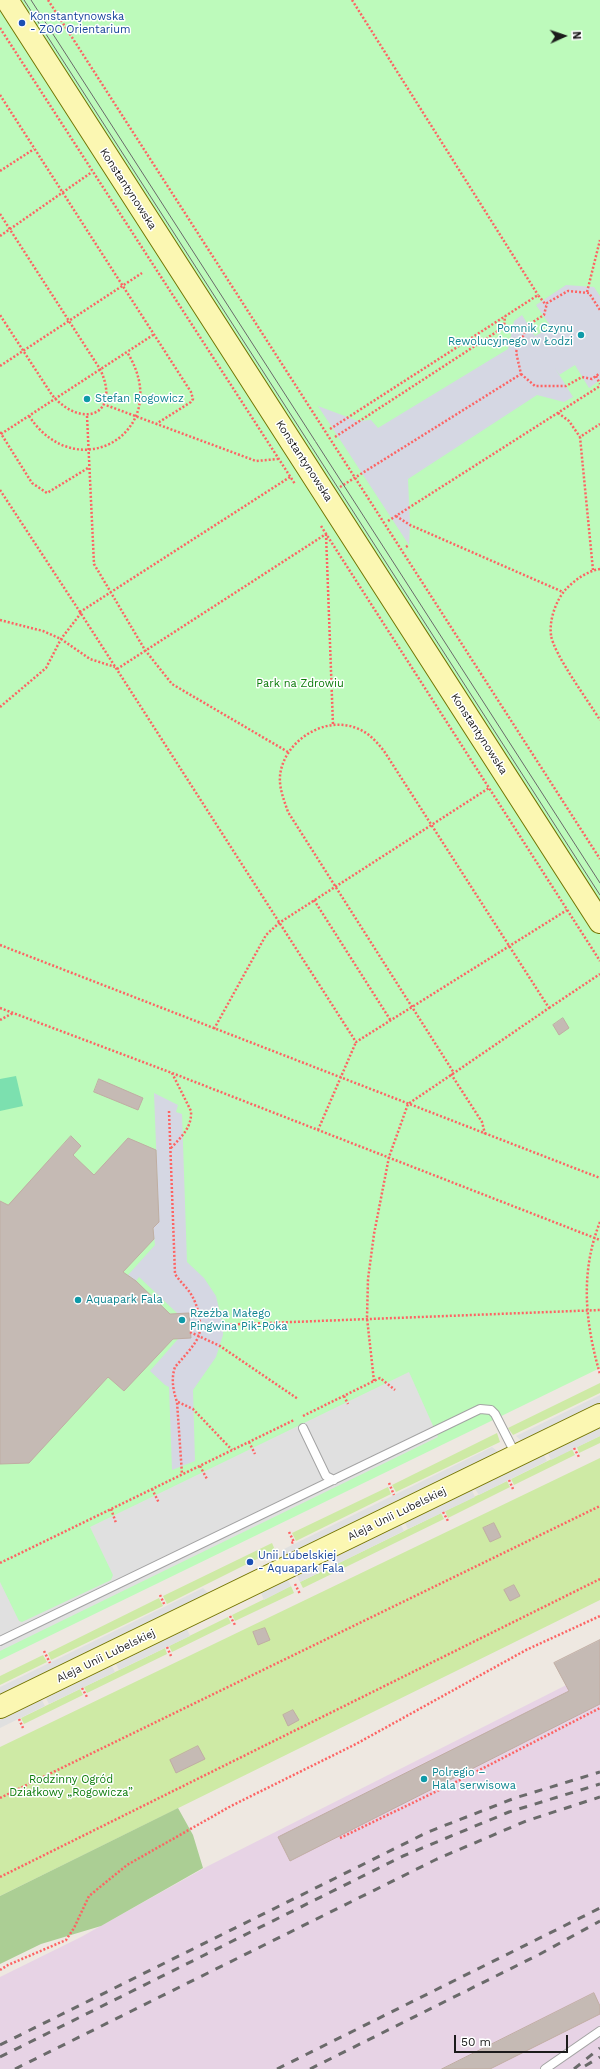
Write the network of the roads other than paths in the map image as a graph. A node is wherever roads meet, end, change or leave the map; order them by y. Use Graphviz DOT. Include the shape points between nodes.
graph roads {
  1 [pos="7,0"];
  2 [pos="600,922"];
  3 [pos="600,1415"];
  4 [pos="303,1428"];
  5 [pos="516,1456"];
  6 [pos="334,1480"];
  7 [pos="0,1641"];
  8 [pos="0,1707"];
  9 [pos="600,2031"];
  10 [pos="545,2069"];
  1 -- 2 [label="main road, Konstantynowska"];
  3 -- 5 [label="main road, Aleja Unii Lubelskiej"];
  4 -- 6 [label="lane" via="326,1476"];
  5 -- 6 [label="lane" via="495,1414 491,1410 480,1409"];
  5 -- 8 [label="main road, Aleja Unii Lubelskiej"];
  6 -- 7 [label="lane"];
  9 -- 10 [label="lane"];
}
